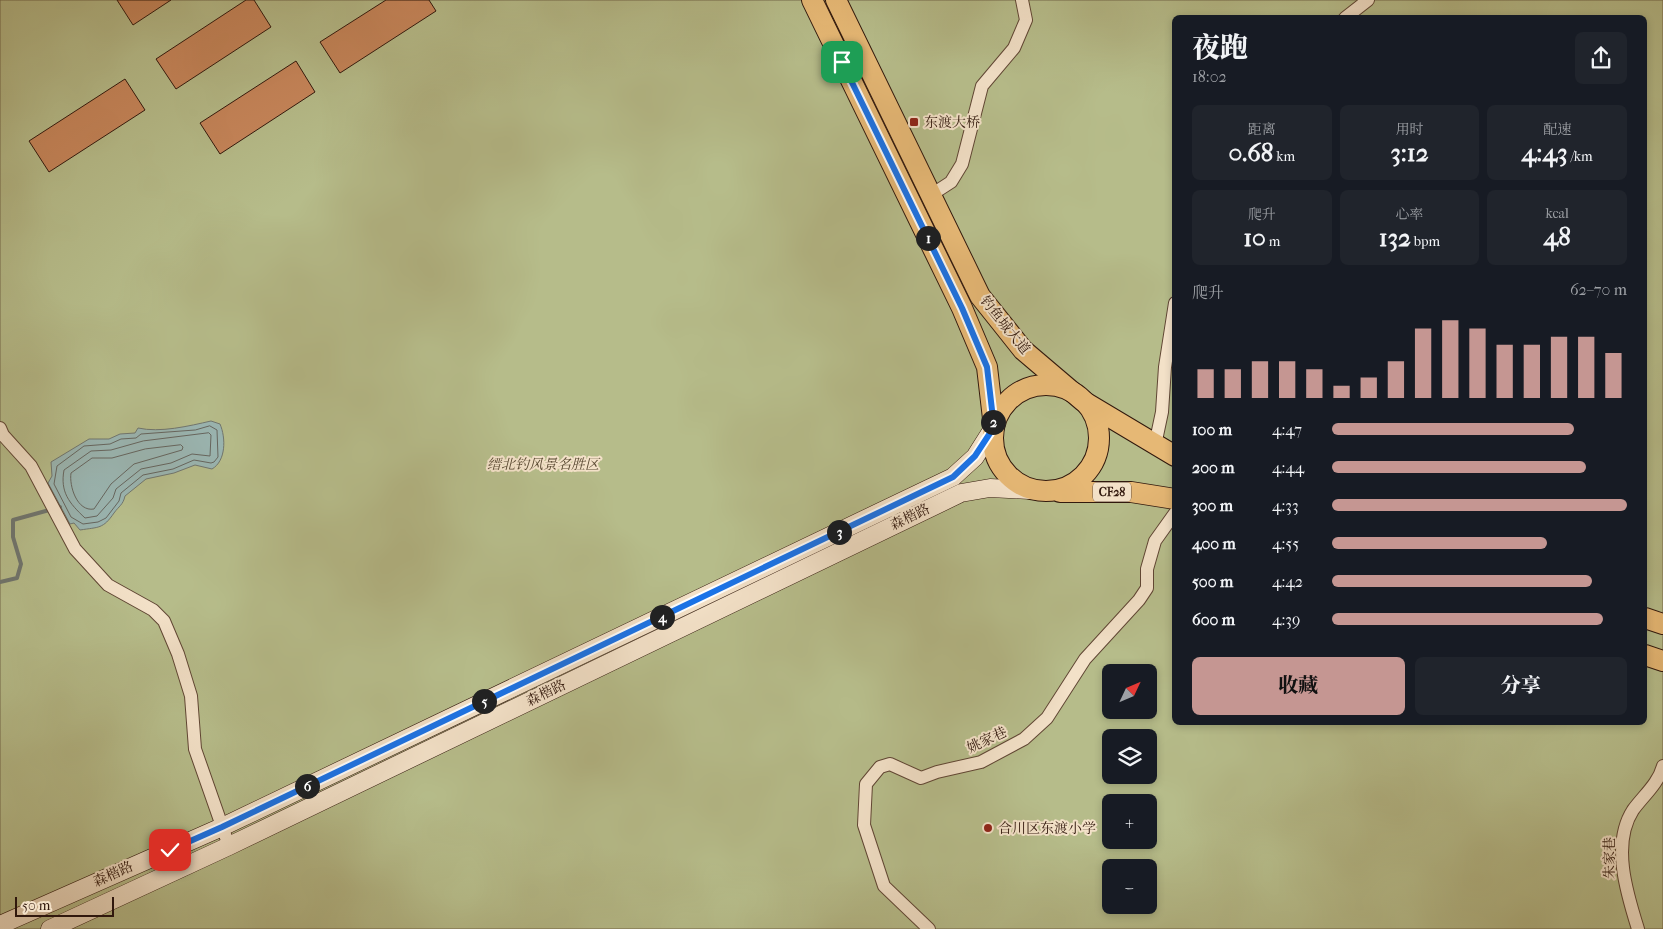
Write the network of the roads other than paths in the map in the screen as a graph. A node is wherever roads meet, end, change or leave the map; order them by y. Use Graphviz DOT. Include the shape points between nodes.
graph roads {
  1 [pos="812,0"];
  2 [pos="836,0"];
  3 [pos="1022,0"];
  4 [pos="1368,0"];
  5 [pos="1349,15"];
  6 [pos="931,195"];
  7 [pos="1172,322"];
  8 [pos="1083,401"];
  9 [pos="994,427"];
  10 [pos="0,428"];
  11 [pos="1155,445"];
  12 [pos="1172,454"];
  13 [pos="1048,492"];
  14 [pos="1172,499"];
  15 [pos="1172,517"];
  16 [pos="1647,619"];
  17 [pos="1663,624"];
  18 [pos="1647,656"];
  19 [pos="1663,661"];
  20 [pos="1663,766"];
  21 [pos="222,827"];
  22 [pos="229,846"];
  23 [pos="0,925"];
  24 [pos="50,929"];
  25 [pos="929,929"];
  26 [pos="1638,929"];
  1 -- 9 [label="main road, 钓鱼城大道" via="962,308 987,367"];
  2 -- 6 [label="main road, 钓鱼城大道"];
  3 -- 6 [label="street" via="1026,20 1014,48 982,86 962,164 951,182"];
  4 -- 5 [label="street"];
  6 -- 8 [label="main road, 钓鱼城大道" via="980,296 1022,350"];
  7 -- 11 [label="street"];
  8 -- 9 [label="main road" via="1070,391 1055,386 1024,390 1005,405"];
  8 -- 11 [label="main road, 钓鱼城大道"];
  8 -- 13 [label="main road" via="1094,415 1099,432 1092,466 1065,488"];
  9 -- 13 [label="main road" via="995,452 1007,474 1019,484"];
  9 -- 21 [label="main road, 森楷路" via="975,456 953,477"];
  10 -- 21 [label="street" via="31,466 75,549 108,585 153,610 164,621 191,696 195,749"];
  11 -- 12 [label="main road, 钓鱼城大道"];
  13 -- 14 [label="main road, CF28" via="1131,492"];
  13 -- 22 [label="main road, 森楷路" via="990,488 961,493"];
  15 -- 25 [label="street, 姚家巷" via="1155,541 1147,569 1147,588 1139,600 1086,660 1047,718 1024,739 981,762 920,778 890,764 880,767 866,784 864,825 884,886"];
  16 -- 17 [label="main road"];
  18 -- 19 [label="main road"];
  20 -- 26 [label="street, 朱家巷" via="1660,778 1632,811 1624,831 1624,882"];
  21 -- 22 [label="street"];
  21 -- 23 [label="main road, 森楷路"];
  22 -- 24 [label="main road, 森楷路"];
}
